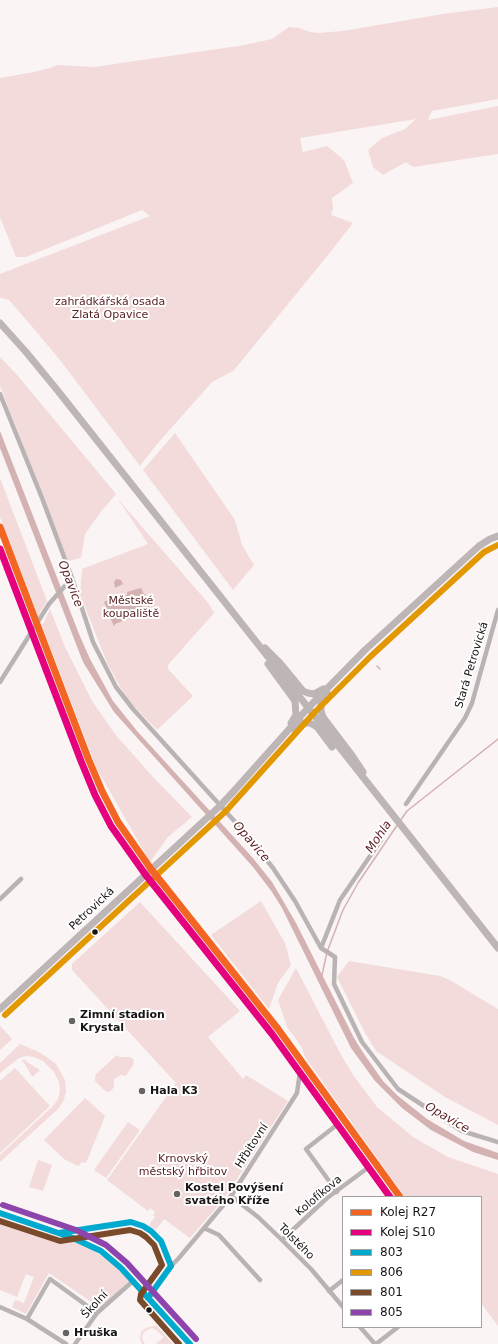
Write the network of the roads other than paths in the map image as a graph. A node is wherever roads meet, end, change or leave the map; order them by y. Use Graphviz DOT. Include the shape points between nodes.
graph roads {
  1 [pos="0,323"];
  2 [pos="0,394"];
  3 [pos="498,536"];
  4 [pos="72,578"];
  5 [pos="498,610"];
  6 [pos="247,631"];
  7 [pos="340,675"];
  8 [pos="0,682"];
  9 [pos="308,708"];
  10 [pos="278,742"];
  11 [pos="376,794"];
  12 [pos="406,804"];
  13 [pos="220,806"];
  14 [pos="381,840"];
  15 [pos="21,879"];
  16 [pos="0,899"];
  17 [pos="498,948"];
  18 [pos="322,950"];
  19 [pos="1,1007"];
  20 [pos="300,1072"];
  21 [pos="338,1124"];
  22 [pos="498,1142"];
  23 [pos="369,1167"];
  24 [pos="337,1192"];
  25 [pos="231,1196"];
  26 [pos="0,1213"];
  27 [pos="204,1228"];
  28 [pos="61,1233"];
  29 [pos="282,1240"];
  30 [pos="170,1266"];
  31 [pos="260,1280"];
  32 [pos="133,1281"];
  33 [pos="342,1281"];
  34 [pos="329,1291"];
  35 [pos="148,1298"];
  36 [pos="342,1306"];
  37 [pos="0,1307"];
  38 [pos="97,1312"];
  39 [pos="27,1319"];
  40 [pos="361,1328"];
  41 [pos="397,1328"];
  42 [pos="66,1344"];
  43 [pos="74,1344"];
  44 [pos="190,1344"];
  45 [pos="375,1344"];
  1 -- 6 [label="main road" via="58,391"];
  2 -- 4 [label="street"];
  3 -- 7 [label="main road" via="479,546"];
  4 -- 8 [label="street" via="49,604"];
  4 -- 13 [label="street" via="92,642 116,687"];
  5 -- 12 [label="street, Stará Petrovická" via="472,704"];
  6 -- 7 [label="main road" via="305,692 319,692"];
  6 -- 9 [label="main road"];
  6 -- 10 [label="main road" via="295,701 295,717"];
  7 -- 9 [label="main road"];
  7 -- 11 [label="main road" via="323,699 322,714 355,759"];
  9 -- 10 [label="main road"];
  9 -- 11 [label="main road"];
  10 -- 11 [label="main road" via="298,725 312,724"];
  10 -- 13 [label="main road, Petrovická"];
  11 -- 17 [label="main road"];
  13 -- 18 [label="street" via="273,868"];
  13 -- 19 [label="main road, Petrovická"];
  14 -- 18 [label="street" via="340,900"];
  15 -- 16 [label="street"];
  18 -- 22 [label="street" via="335,957 334,984 362,1042 398,1089 462,1130"];
  20 -- 25 [label="street, Hřbitovní" via="297,1093"];
  21 -- 24 [label="street" via="306,1148"];
  23 -- 24 [label="street, Kolofíkova"];
  24 -- 29 [label="street, Kolofíkova" via="327,1198"];
  25 -- 27 [label="street, Hřbitovní"];
  25 -- 29 [label="street, Tolstého"];
  26 -- 28 [label="street"];
  27 -- 30 [label="street, Hřbitovní"];
  27 -- 31 [label="street" via="219,1236"];
  28 -- 30 [label="street" via="131,1222 151,1230 161,1241"];
  28 -- 32 [label="street" via="110,1257"];
  29 -- 34 [label="street, Tolstého"];
  30 -- 35 [label="street, Hřbitovní"];
  32 -- 35 [label="street"];
  32 -- 38 [label="street, Školní"];
  33 -- 34 [label="street"];
  34 -- 36 [label="street, Tolstého"];
  35 -- 44 [label="street"];
  37 -- 39 [label="street"];
  38 -- 39 [label="street" via="50,1279"];
  38 -- 43 [label="street, Školní"];
  39 -- 42 [label="street"];
  40 -- 45 [label="street"];
  41 -- 45 [label="street"];
}
